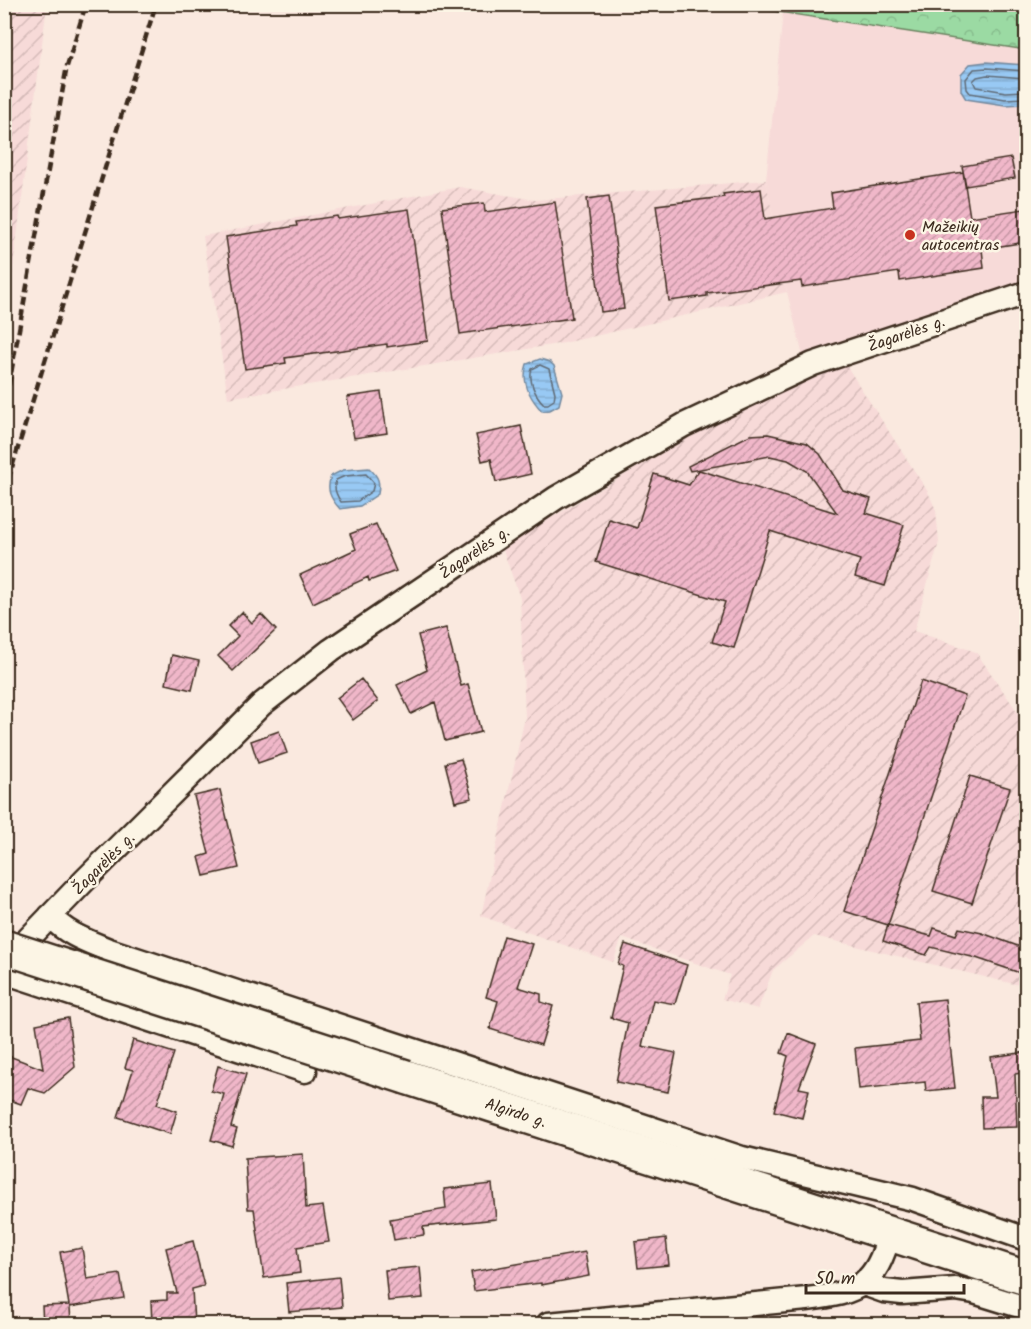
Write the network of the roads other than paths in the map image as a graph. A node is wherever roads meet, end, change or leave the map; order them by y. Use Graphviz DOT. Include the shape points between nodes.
graph roads {
  1 [pos="1026,293"];
  2 [pos="50,915"];
  3 [pos="7,959"];
  4 [pos="305,1071"];
  5 [pos="890,1233"];
  6 [pos="1026,1239"];
  7 [pos="1026,1278"];
  8 [pos="864,1284"];
  9 [pos="1026,1308"];
  10 [pos="548,1324"];
  1 -- 2 [label="street, Žagarėlės g." via="813,364 684,425 556,498 331,650 262,704"];
  2 -- 3 [label="street, Žagarėlės g."];
  2 -- 6 [label="street" via="60,927 80,938 142,961 742,1158 913,1199"];
  3 -- 4 [label="street"];
  3 -- 5 [label="main road, Algirdo g., bridge" via="406,1077"];
  5 -- 7 [label="main road, Algirdo g."];
  5 -- 8 [label="street" via="876,1269"];
  8 -- 9 [label="street" via="902,1293 956,1289"];
  8 -- 10 [label="street" via="828,1297"];
}
